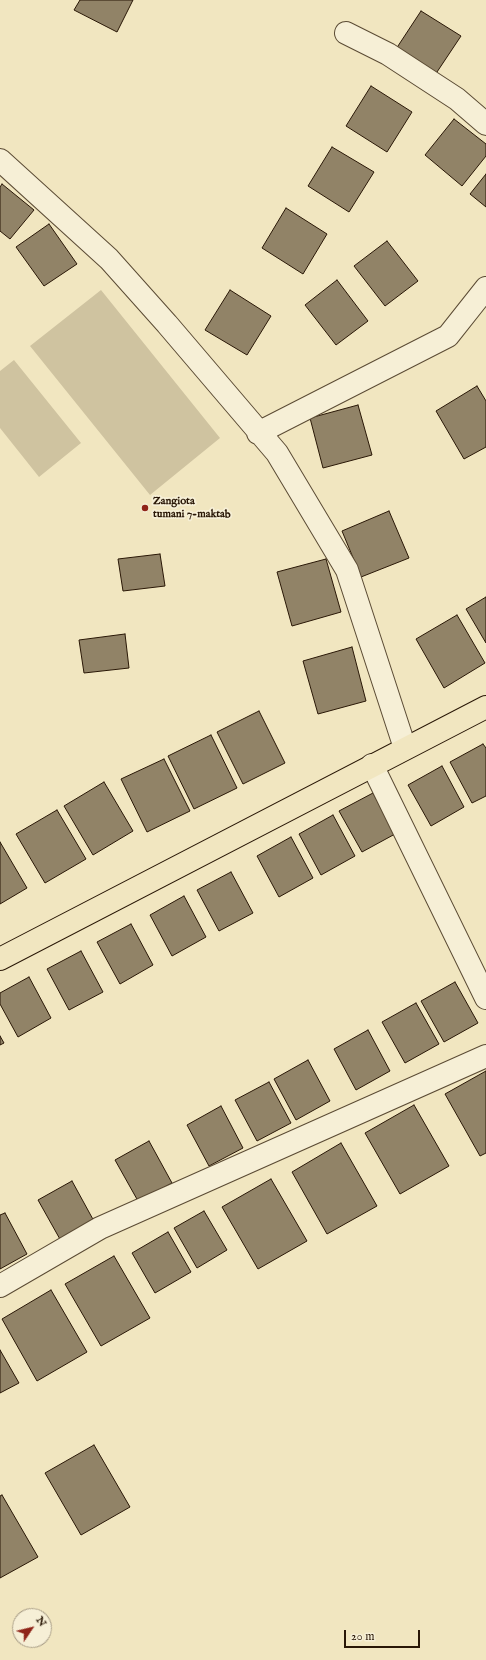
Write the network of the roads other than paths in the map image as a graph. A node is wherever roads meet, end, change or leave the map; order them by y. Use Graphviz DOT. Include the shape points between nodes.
graph roads {
  1 [pos="346,33"];
  2 [pos="486,124"];
  3 [pos="0,160"];
  4 [pos="486,288"];
  5 [pos="258,433"];
  6 [pos="486,707"];
  7 [pos="405,748"];
  8 [pos="372,765"];
  9 [pos="0,959"];
  10 [pos="486,998"];
  11 [pos="486,1056"];
  12 [pos="0,1286"];
  1 -- 2 [label="street" via="388,54 457,99"];
  3 -- 5 [label="street" via="109,259"];
  4 -- 5 [label="street" via="448,336"];
  5 -- 7 [label="street" via="277,453 347,570"];
  6 -- 7 [label="main road"];
  7 -- 8 [label="main road"];
  8 -- 9 [label="main road"];
  8 -- 10 [label="street"];
  11 -- 12 [label="street" via="100,1228"];
}
